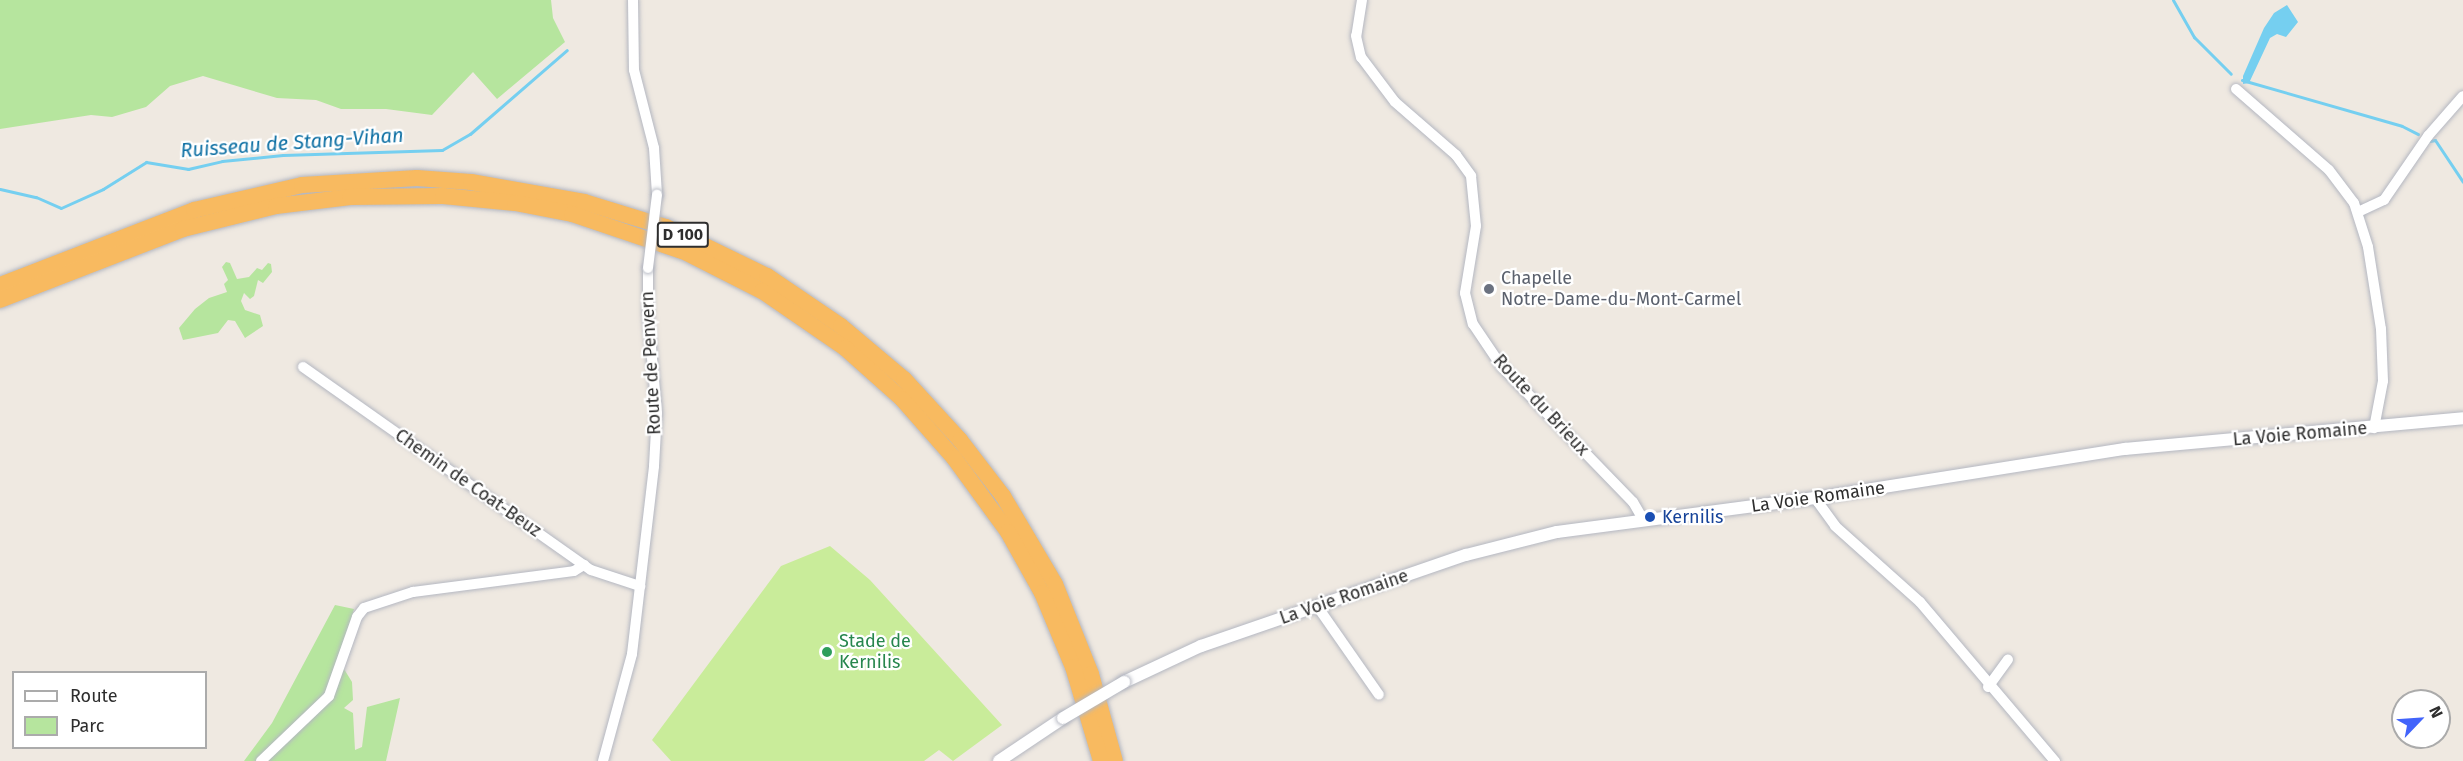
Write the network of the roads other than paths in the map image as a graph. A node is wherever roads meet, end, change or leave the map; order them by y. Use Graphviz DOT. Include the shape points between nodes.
graph roads {
  1 [pos="633,0"];
  2 [pos="1362,0"];
  3 [pos="2236,89"];
  4 [pos="2463,96"];
  5 [pos="2358,212"];
  6 [pos="0,285"];
  7 [pos="0,302"];
  8 [pos="303,367"];
  9 [pos="2463,418"];
  10 [pos="2374,428"];
  11 [pos="1815,498"];
  12 [pos="1644,521"];
  13 [pos="584,565"];
  14 [pos="640,586"];
  15 [pos="1317,606"];
  16 [pos="2008,659"];
  17 [pos="1988,687"];
  18 [pos="1379,695"];
  19 [pos="261,761"];
  20 [pos="603,761"];
  21 [pos="999,761"];
  22 [pos="1101,761"];
  23 [pos="1115,761"];
  24 [pos="2055,761"];
  1 -- 14 [label="street, Route de Penvern, bridge" via="634,70 654,148 657,195 648,268 657,413"];
  2 -- 12 [label="street, Route du Brieux" via="1356,36 1361,57 1395,102 1461,161 1474,186 1476,226 1466,293 1473,324 1502,367 1638,506"];
  3 -- 5 [label="street" via="2329,170"];
  4 -- 5 [label="street" via="2428,136 2384,200"];
  5 -- 10 [label="street" via="2381,329 2383,381"];
  6 -- 23 [label="highway, D 100" via="194,210 302,184 417,178 471,182 584,201 676,232 767,276 849,331 904,379 960,440 1003,496 1055,584 1091,674"];
  7 -- 22 [label="highway, D 100" via="215,220 293,204 377,195 483,199 545,208 628,231 706,262 781,303 866,366 914,412 976,486 1042,593 1073,667"];
  8 -- 13 [label="street, Chemin de Coat-Beuz"];
  9 -- 10 [label="street, La Voie Romaine"];
  10 -- 11 [label="street, La Voie Romaine" via="2125,449"];
  11 -- 12 [label="street, La Voie Romaine"];
  11 -- 17 [label="street" via="1835,526 1920,602"];
  12 -- 15 [label="street, La Voie Romaine" via="1564,531 1498,546"];
  13 -- 14 [label="street, Chemin de Coat-Beuz"];
  13 -- 19 [label="street" via="574,571 413,592 364,608 324,703"];
  14 -- 20 [label="street, Route de Penvern" via="632,654"];
  15 -- 18 [label="street"];
  15 -- 21 [label="street, La Voie Romaine, bridge" via="1187,651 1124,682"];
  16 -- 17 [label="street"];
  17 -- 24 [label="street"];
}
